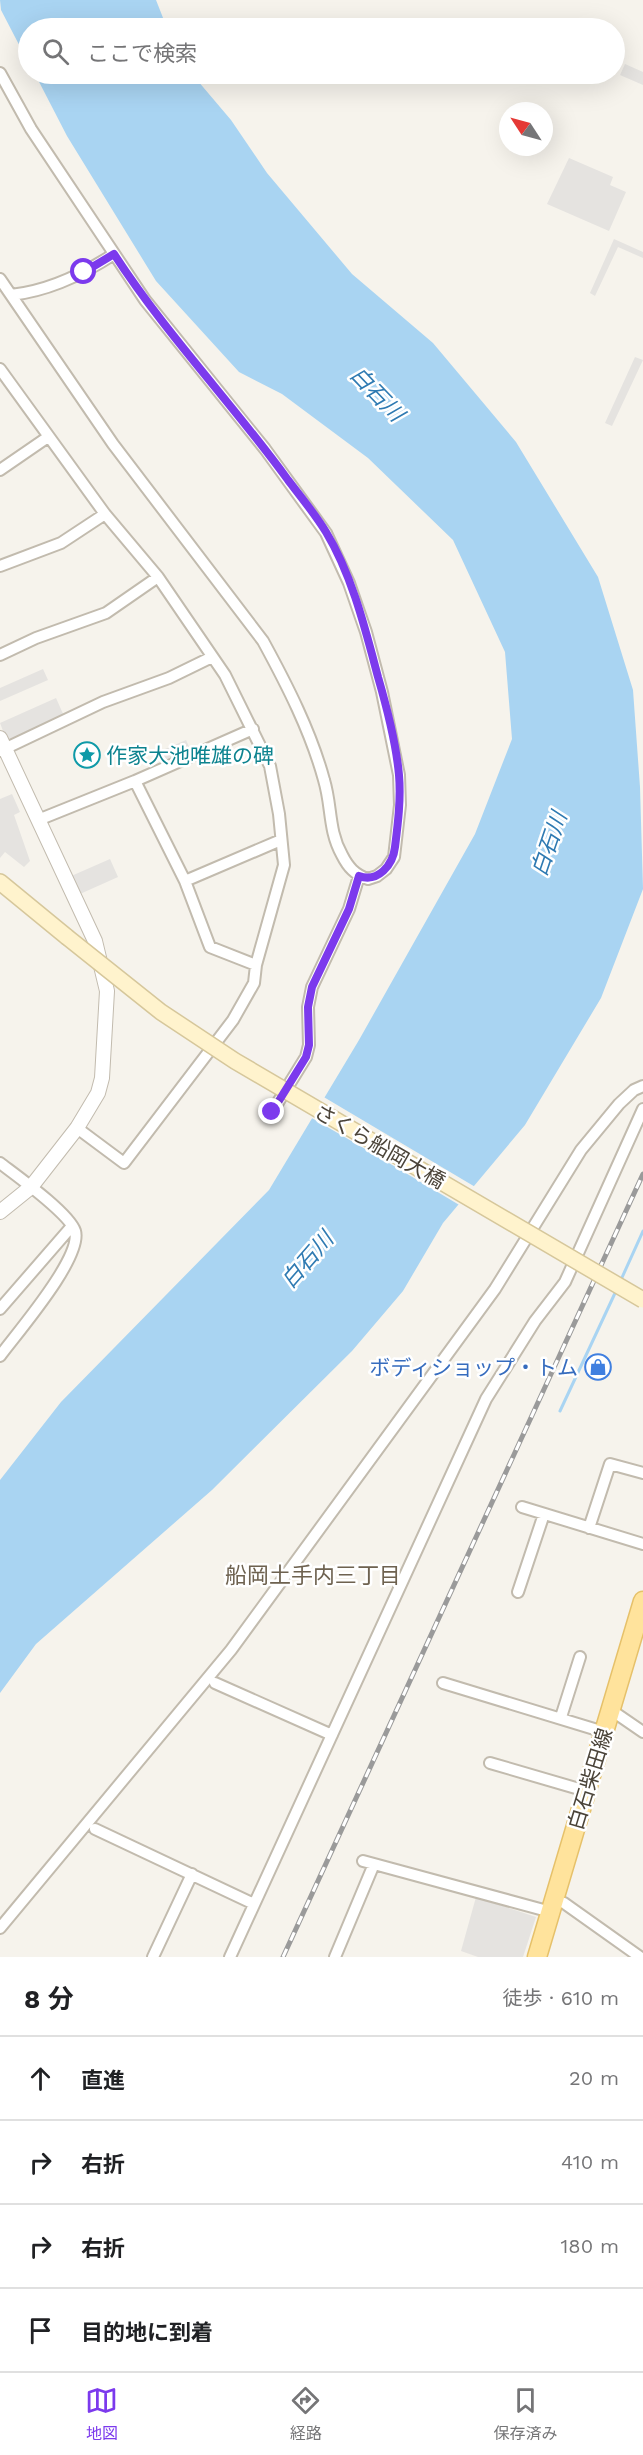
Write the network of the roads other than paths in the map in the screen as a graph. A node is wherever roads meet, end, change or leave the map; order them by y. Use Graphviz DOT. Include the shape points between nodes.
graph roads {
  1 [pos="0,73"];
  2 [pos="114,254"];
  3 [pos="0,279"];
  4 [pos="11,295"];
  5 [pos="0,369"];
  6 [pos="48,437"];
  7 [pos="0,470"];
  8 [pos="105,514"];
  9 [pos="0,566"];
  10 [pos="158,577"];
  11 [pos="0,655"];
  12 [pos="212,657"];
  13 [pos="253,729"];
  14 [pos="2,746"];
  15 [pos="135,781"];
  16 [pos="38,820"];
  17 [pos="281,840"];
  18 [pos="359,876"];
  19 [pos="185,881"];
  20 [pos="0,882"];
  21 [pos="256,965"];
  22 [pos="643,1086"];
  23 [pos="643,1110"];
  24 [pos="272,1112"];
  25 [pos="77,1128"];
  26 [pos="0,1163"];
  27 [pos="31,1187"];
  28 [pos="0,1212"];
  29 [pos="72,1226"];
  30 [pos="643,1300"];
  31 [pos="0,1309"];
  32 [pos="0,1356"];
  33 [pos="643,1473"];
  34 [pos="522,1507"];
  35 [pos="544,1514"];
  36 [pos="589,1528"];
  37 [pos="643,1544"];
  38 [pos="518,1592"];
  39 [pos="643,1601"];
  40 [pos="580,1656"];
  41 [pos="215,1683"];
  42 [pos="443,1683"];
  43 [pos="611,1710"];
  44 [pos="561,1717"];
  45 [pos="604,1732"];
  46 [pos="643,1732"];
  47 [pos="332,1736"];
  48 [pos="490,1763"];
  49 [pos="586,1791"];
  50 [pos="95,1829"];
  51 [pos="192,1874"];
  52 [pos="254,1904"];
  53 [pos="553,1906"];
  54 [pos="0,1928"];
  55 [pos="153,1957"];
  56 [pos="230,1957"];
  57 [pos="335,1957"];
  58 [pos="537,1957"];
  59 [pos="640,1957"];
  1 -- 2 [label="street"];
  2 -- 4 [label="street" via="38,292"];
  2 -- 18 [label="street" via="145,300 300,496 326,533 349,583 382,692 399,775 394,857 376,876"];
  3 -- 4 [label="street"];
  4 -- 18 [label="street" via="113,444 263,641 283,678 324,780 335,841"];
  5 -- 6 [label="street"];
  6 -- 7 [label="street"];
  6 -- 8 [label="street"];
  8 -- 9 [label="street" via="61,543"];
  8 -- 10 [label="street"];
  10 -- 11 [label="street" via="106,613"];
  10 -- 12 [label="street"];
  12 -- 13 [label="street"];
  12 -- 14 [label="street"];
  13 -- 15 [label="street"];
  13 -- 17 [label="street" via="270,766"];
  14 -- 16 [label="street"];
  15 -- 16 [label="street"];
  15 -- 19 [label="street"];
  16 -- 25 [label="street" via="95,941 107,984 102,1078 98,1093"];
  17 -- 19 [label="street"];
  17 -- 21 [label="street" via="284,865"];
  18 -- 24 [label="street" via="345,918 312,987 306,1057"];
  19 -- 21 [label="street" via="210,947"];
  20 -- 30 [label="main road, さくら船岡大橋, bridge" via="161,1012 235,1061"];
  21 -- 25 [label="street" via="254,983 233,1020 124,1163"];
  22 -- 54 [label="street" via="619,1104 581,1150 495,1288 231,1650"];
  23 -- 47 [label="street" via="565,1282 535,1321 486,1400"];
  25 -- 27 [label="street"];
  26 -- 27 [label="street"];
  27 -- 28 [label="street"];
  27 -- 29 [label="street"];
  29 -- 31 [label="street"];
  29 -- 32 [label="street" via="76,1240 72,1256"];
  33 -- 36 [label="street" via="610,1464"];
  34 -- 35 [label="street"];
  35 -- 36 [label="street"];
  35 -- 38 [label="street"];
  36 -- 37 [label="street"];
  39 -- 43 [label="main road, 白石柴田線"];
  40 -- 44 [label="street"];
  41 -- 47 [label="street"];
  42 -- 44 [label="street"];
  43 -- 45 [label="main road, 白石柴田線"];
  43 -- 46 [label="street"];
  44 -- 45 [label="street"];
  45 -- 49 [label="main road, 白石柴田線"];
  47 -- 52 [label="street"];
  48 -- 49 [label="street"];
  49 -- 53 [label="main road, 白石柴田線"];
  50 -- 51 [label="street"];
  51 -- 52 [label="street"];
  51 -- 55 [label="street"];
  52 -- 56 [label="street"];
  53 -- 57 [label="street" via="368,1862"];
  53 -- 58 [label="main road, 白石柴田線"];
  53 -- 59 [label="street" via="564,1903"];
}
